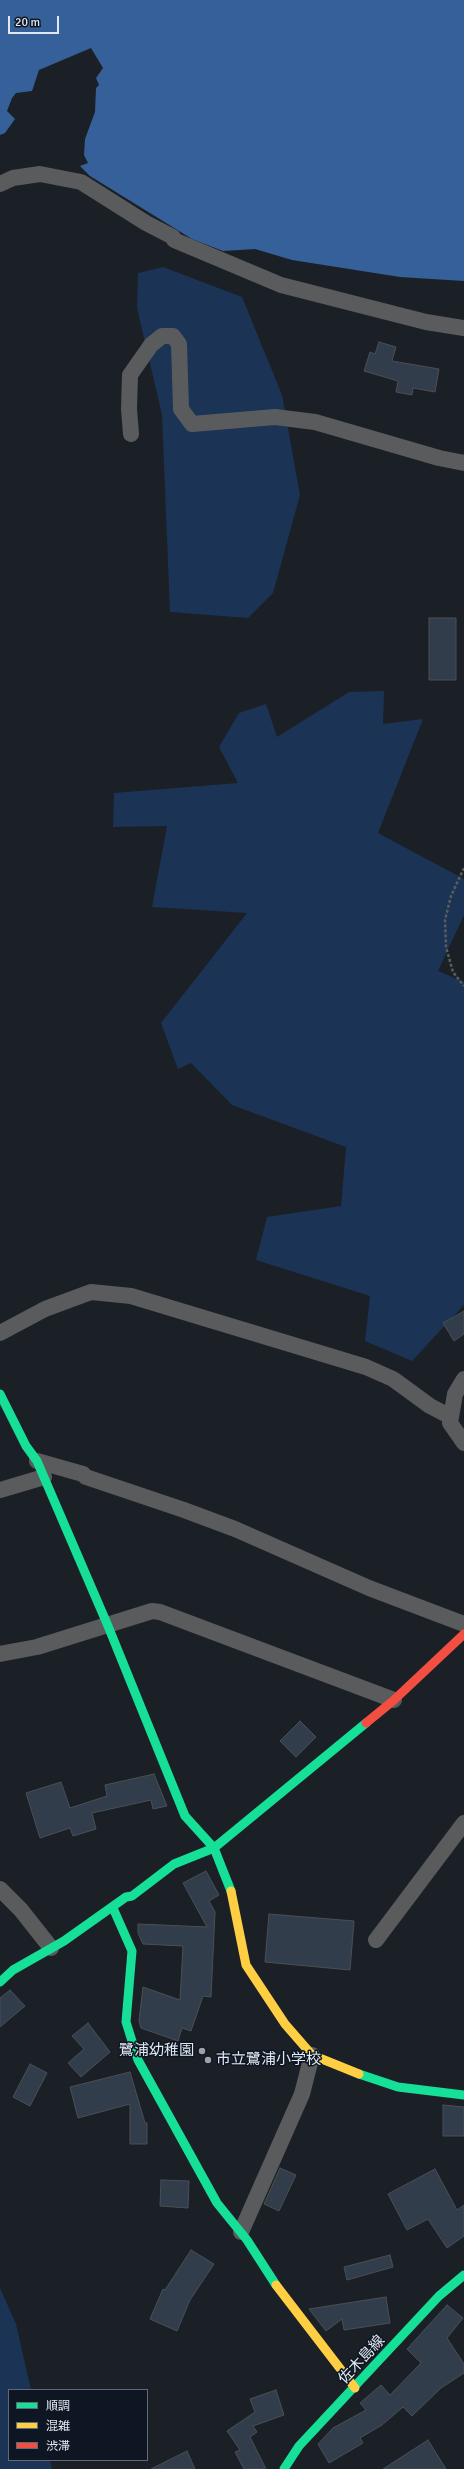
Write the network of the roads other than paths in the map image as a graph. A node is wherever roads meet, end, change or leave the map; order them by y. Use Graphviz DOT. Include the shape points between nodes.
graph roads {
  1 [pos="0,184"];
  2 [pos="464,328"];
  3 [pos="131,434"];
  4 [pos="464,463"];
  5 [pos="0,1333"];
  6 [pos="464,1379"];
  7 [pos="0,1394"];
  8 [pos="451,1417"];
  9 [pos="464,1442"];
  10 [pos="37,1461"];
  11 [pos="44,1477"];
  12 [pos="0,1490"];
  13 [pos="464,1624"];
  14 [pos="108,1626"];
  15 [pos="464,1634"];
  16 [pos="0,1654"];
  17 [pos="394,1700"];
  18 [pos="464,1823"];
  19 [pos="214,1848"];
  20 [pos="0,1890"];
  21 [pos="113,1908"];
  22 [pos="376,1940"];
  23 [pos="50,1948"];
  24 [pos="0,1982"];
  25 [pos="312,2055"];
  26 [pos="464,2095"];
  27 [pos="241,2232"];
  28 [pos="464,2275"];
  29 [pos="355,2388"];
  30 [pos="284,2469"];
  1 -- 2 [label="street" via="13,178 40,174 82,182 146,223 173,236 174,240 281,285 426,322"];
  3 -- 4 [label="street" via="128,409 130,375 151,345 162,336 173,336 179,344 181,409 192,424 275,416 315,422"];
  5 -- 8 [label="street" via="45,1309 91,1292 131,1296 366,1367 393,1379 430,1406"];
  6 -- 8 [label="street" via="455,1394"];
  7 -- 10 [label="street" via="26,1446"];
  8 -- 9 [label="street" via="450,1423"];
  10 -- 11 [label="street"];
  10 -- 13 [label="street" via="83,1474 86,1478 192,1512 369,1588"];
  11 -- 12 [label="street"];
  11 -- 14 [label="street"];
  14 -- 16 [label="street" via="37,1647"];
  14 -- 17 [label="street" via="152,1611 160,1612"];
  14 -- 19 [label="street" via="185,1816"];
  15 -- 17 [label="street"];
  17 -- 19 [label="street"];
  18 -- 22 [label="street"];
  19 -- 21 [label="street" via="174,1864"];
  19 -- 25 [label="street" via="233,1896 246,1965 285,2024"];
  20 -- 23 [label="street" via="21,1910"];
  21 -- 23 [label="street"];
  21 -- 27 [label="street" via="132,1951 126,2022 138,2060 217,2203"];
  23 -- 24 [label="street" via="13,1970"];
  25 -- 26 [label="street" via="343,2069 398,2087"];
  25 -- 27 [label="street" via="302,2094"];
  27 -- 29 [label="street" via="282,2294"];
  28 -- 29 [label="street, 佐木島線" via="439,2296"];
  29 -- 30 [label="street, 佐木島線" via="299,2446"];
}
